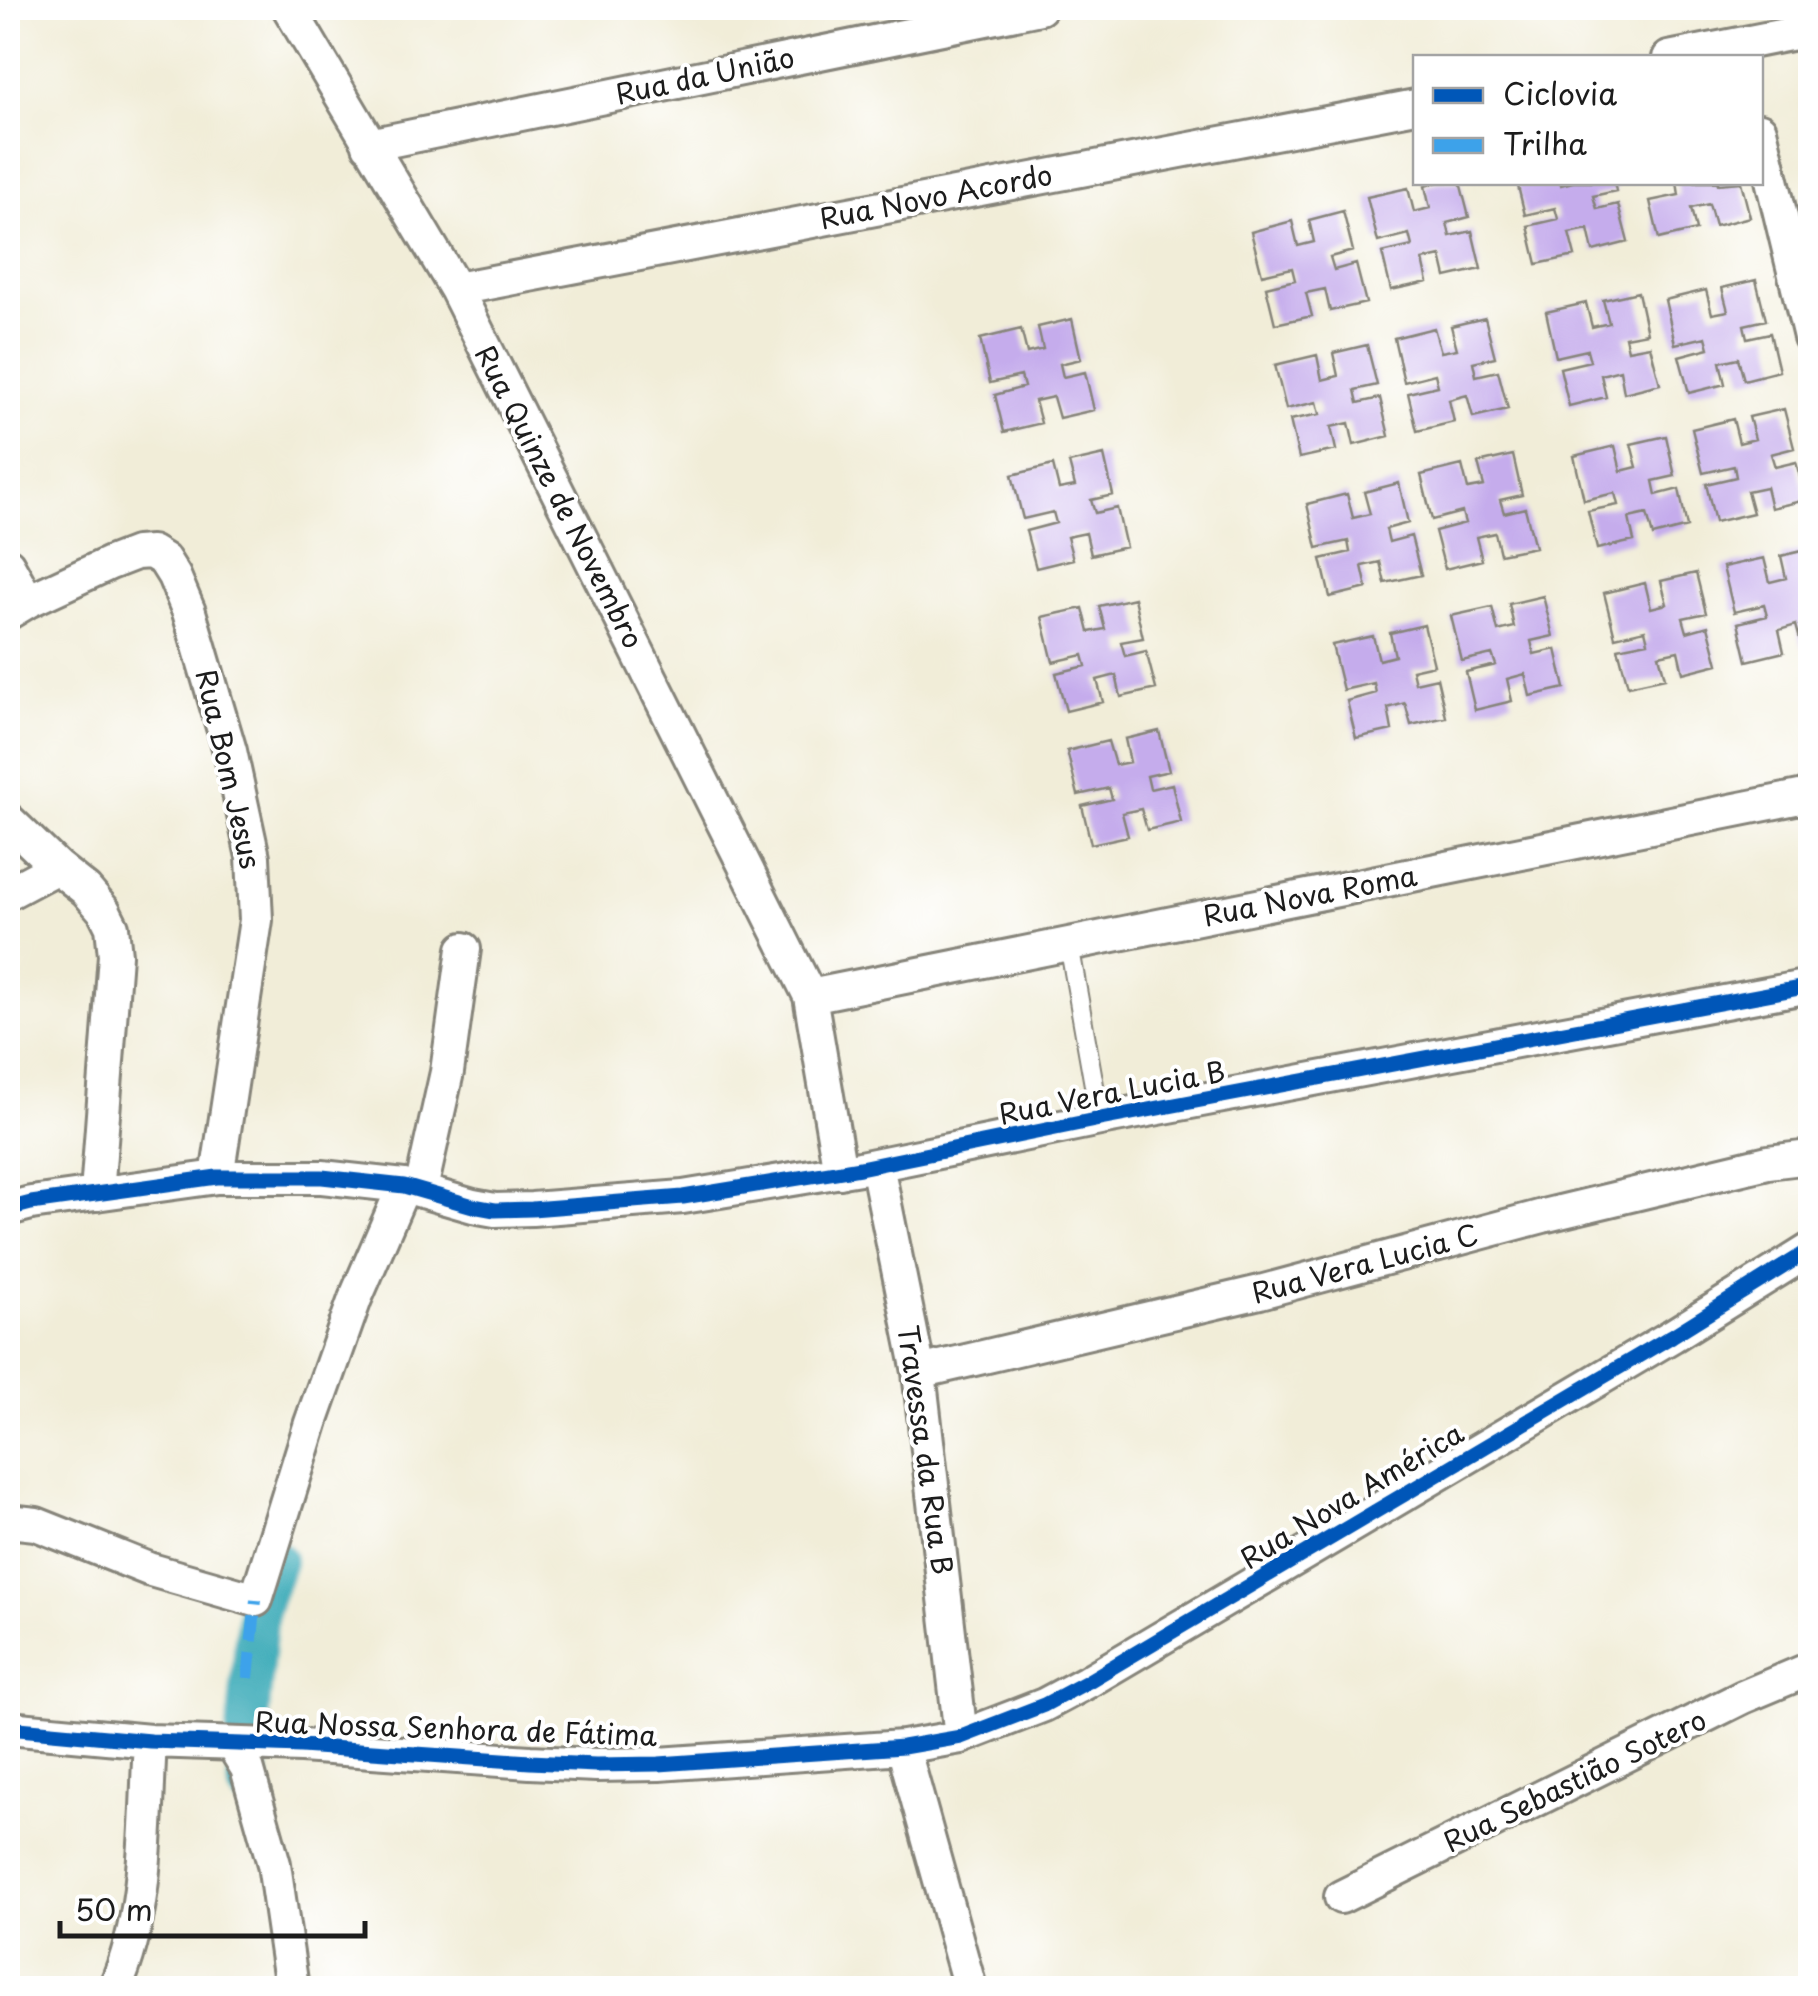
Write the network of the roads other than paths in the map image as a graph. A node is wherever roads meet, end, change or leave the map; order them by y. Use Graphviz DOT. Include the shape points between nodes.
graph roads {
  1 [pos="289,8"];
  2 [pos="1040,8"];
  3 [pos="1810,30"];
  4 [pos="1684,55"];
  5 [pos="1413,107"];
  6 [pos="1763,142"];
  7 [pos="369,145"];
  8 [pos="456,289"];
  9 [pos="1810,337"];
  10 [pos="8,565"];
  11 [pos="18,607"];
  12 [pos="1810,795"];
  13 [pos="8,820"];
  14 [pos="57,867"];
  15 [pos="8,893"];
  16 [pos="1069,944"];
  17 [pos="464,949"];
  18 [pos="1810,986"];
  19 [pos="810,996"];
  20 [pos="1100,1119"];
  21 [pos="1810,1157"];
  22 [pos="877,1165"];
  23 [pos="840,1172"];
  24 [pos="216,1177"];
  25 [pos="412,1187"];
  26 [pos="97,1194"];
  27 [pos="8,1209"];
  28 [pos="1810,1250"];
  29 [pos="919,1372"];
  30 [pos="8,1521"];
  31 [pos="1810,1669"];
  32 [pos="8,1728"];
  33 [pos="960,1736"];
  34 [pos="150,1741"];
  35 [pos="903,1747"];
  36 [pos="242,1760"];
  37 [pos="1342,1897"];
  38 [pos="114,1988"];
  39 [pos="292,1988"];
  40 [pos="970,1988"];
  1 -- 7 [label="street, Rua Quinze de Novembro"];
  2 -- 7 [label="street, Rua da União"];
  3 -- 4 [label="street"];
  5 -- 8 [label="street, Rua Novo Acordo"];
  6 -- 9 [label="street"];
  7 -- 8 [label="street, Rua Quinze de Novembro"];
  8 -- 19 [label="street, Rua Quinze de Novembro"];
  10 -- 11 [label="street"];
  11 -- 24 [label="street, Rua Bom Jesus" via="110,563 152,552 174,576 189,612 230,752 252,857 256,920"];
  12 -- 16 [label="street, Rua Nova Roma"];
  13 -- 14 [label="street"];
  14 -- 15 [label="street"];
  14 -- 26 [label="street" via="104,911 116,955"];
  16 -- 19 [label="street, Rua Nova Roma"];
  16 -- 20 [label="lane"];
  17 -- 25 [label="street" via="447,1072"];
  18 -- 20 [label="street, Rua Vera Lucia B"];
  19 -- 23 [label="street, Rua Quinze de Novembro"];
  20 -- 22 [label="street, Rua Vera Lucia B"];
  21 -- 29 [label="street, Rua Vera Lucia C" via="1543,1216 1260,1292"];
  22 -- 23 [label="street, Rua Vera Lucia B"];
  22 -- 29 [label="street, Travessa da Rua B"];
  23 -- 25 [label="street, Rua Vera Lucia B" via="683,1197 532,1210 473,1206"];
  24 -- 25 [label="street, Rua Vera Lucia B" via="322,1177"];
  24 -- 26 [label="street, Rua Vera Lucia B"];
  25 -- 30 [label="street" via="355,1299 256,1600 150,1570 36,1524"];
  26 -- 27 [label="street, Rua Vera Lucia B"];
  28 -- 33 [label="street, Rua Nova América" via="1086,1682"];
  29 -- 33 [label="street, Travessa da Rua B"];
  31 -- 37 [label="street, Rua Sebastião Sotero"];
  32 -- 34 [label="street, Rua Nossa Senhora de Fátima"];
  33 -- 35 [label="street, Rua Nova América"];
  34 -- 36 [label="street, Rua Nossa Senhora de Fátima"];
  34 -- 38 [label="street" via="140,1906"];
  35 -- 36 [label="street, Rua Nossa Senhora de Fátima" via="596,1765 301,1746"];
  35 -- 40 [label="street"];
  36 -- 39 [label="street" via="274,1864"];
}
